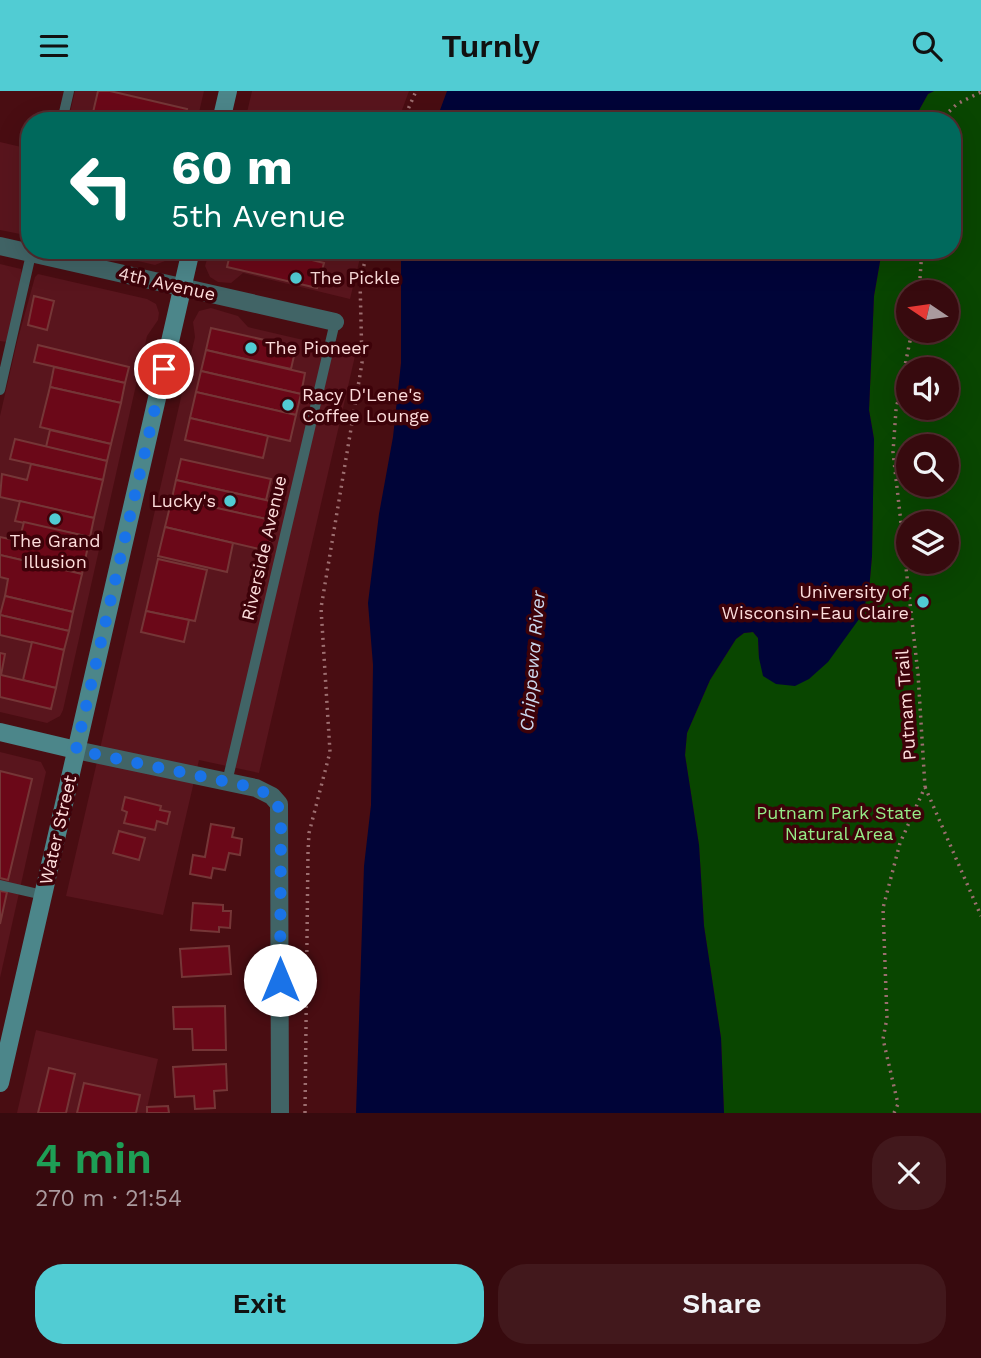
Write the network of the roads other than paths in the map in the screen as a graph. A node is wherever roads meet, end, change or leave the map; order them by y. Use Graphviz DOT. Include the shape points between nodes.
graph roads {
  1 [pos="69,91"];
  2 [pos="228,91"];
  3 [pos="64,112"];
  4 [pos="223,112"];
  5 [pos="0,246"];
  6 [pos="21,250"];
  7 [pos="30,259"];
  8 [pos="62,259"];
  9 [pos="189,259"];
  10 [pos="183,287"];
  11 [pos="335,322"];
  12 [pos="0,390"];
  13 [pos="0,732"];
  14 [pos="76,750"];
  15 [pos="227,782"];
  16 [pos="0,885"];
  17 [pos="43,895"];
  18 [pos="0,1083"];
  19 [pos="280,1113"];
  1 -- 3 [label="lane"];
  2 -- 4 [label="main road"];
  5 -- 6 [label="street, 4th Avenue"];
  7 -- 12 [label="lane"];
  8 -- 10 [label="street, 4th Avenue"];
  9 -- 10 [label="main road, Water Street"];
  10 -- 11 [label="street, 4th Avenue"];
  10 -- 14 [label="main road, Water Street"];
  11 -- 15 [label="lane, Riverside Avenue"];
  13 -- 14 [label="main road"];
  14 -- 15 [label="street"];
  14 -- 17 [label="main road, Water Street"];
  15 -- 19 [label="street" via="256,788 279,804"];
  16 -- 17 [label="lane"];
  17 -- 18 [label="main road, Water Street"];
}
